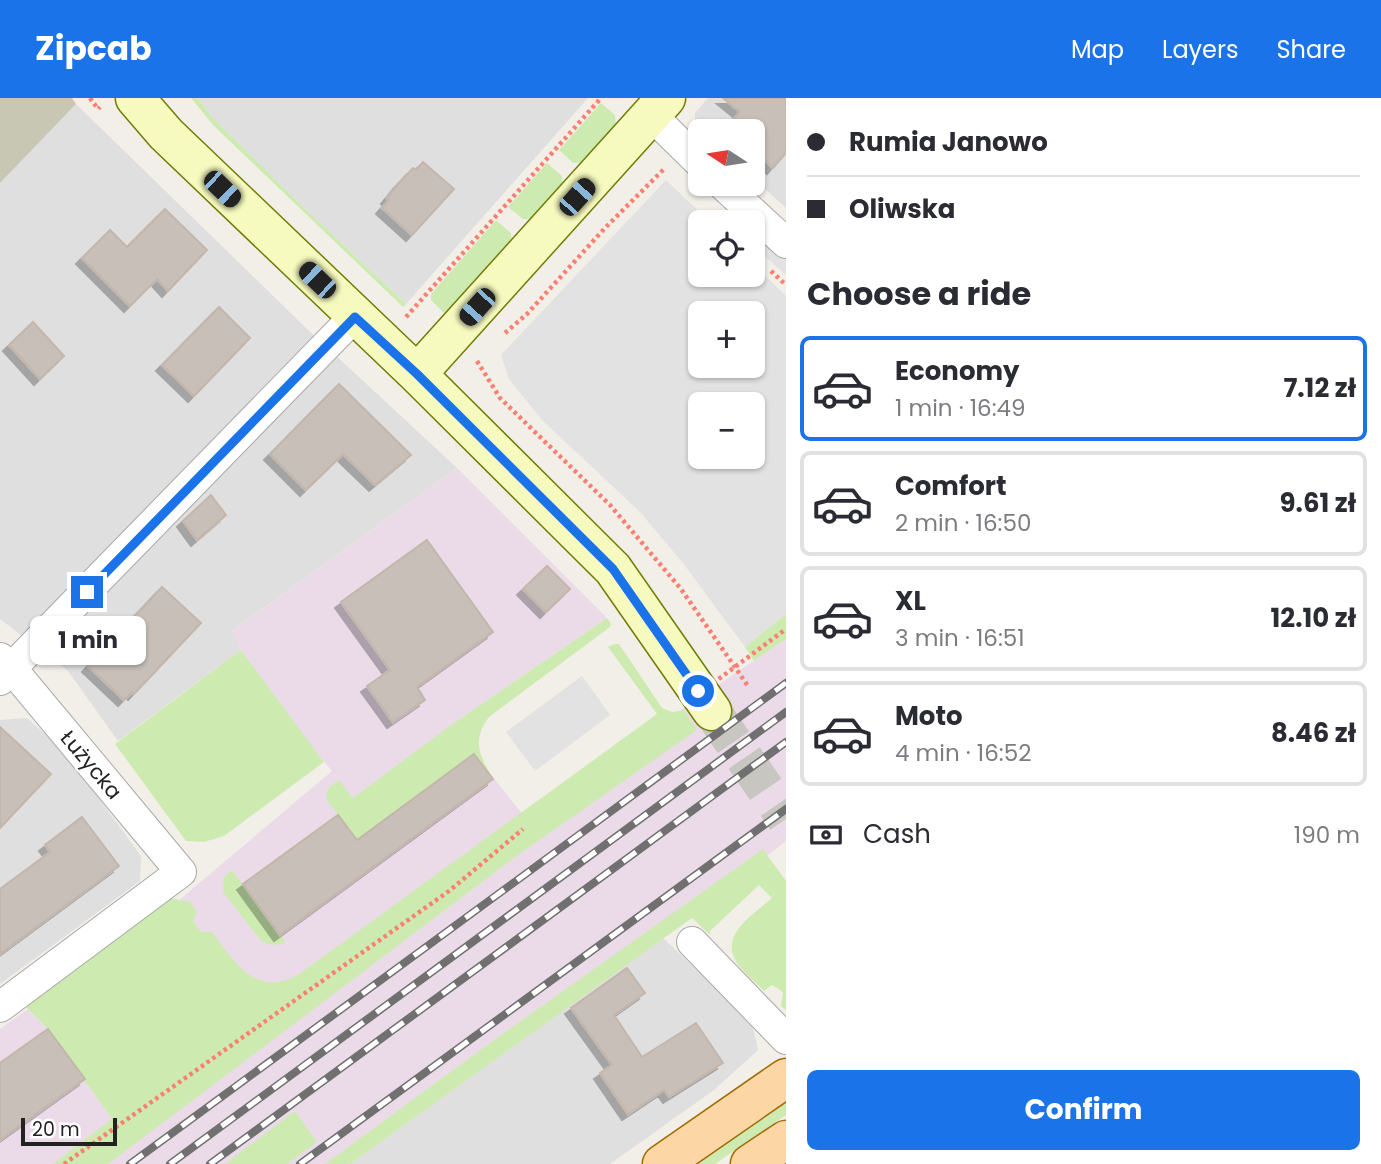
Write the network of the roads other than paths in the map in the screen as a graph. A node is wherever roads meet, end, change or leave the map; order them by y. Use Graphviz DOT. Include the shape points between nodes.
graph roads {
  1 [pos="135,98"];
  2 [pos="658,107"];
  3 [pos="686,162"];
  4 [pos="735,196"];
  5 [pos="786,243"];
  6 [pos="355,317"];
  7 [pos="417,374"];
  8 [pos="4,669"];
  9 [pos="698,708"];
  10 [pos="692,942"];
  11 [pos="0,1007"];
  12 [pos="786,1039"];
  13 [pos="786,1078"];
  14 [pos="786,1140"];
  15 [pos="662,1164"];
  16 [pos="750,1164"];
  1 -- 6 [label="main road" via="166,134"];
  2 -- 3 [label="street"];
  2 -- 7 [label="main road"];
  4 -- 5 [label="street"];
  6 -- 7 [label="main road"];
  6 -- 8 [label="street"];
  7 -- 9 [label="main road" via="613,569"];
  8 -- 11 [label="street, Łużycka" via="181,872"];
  10 -- 12 [label="street"];
  13 -- 15 [label="main road"];
  14 -- 16 [label="main road"];
}
